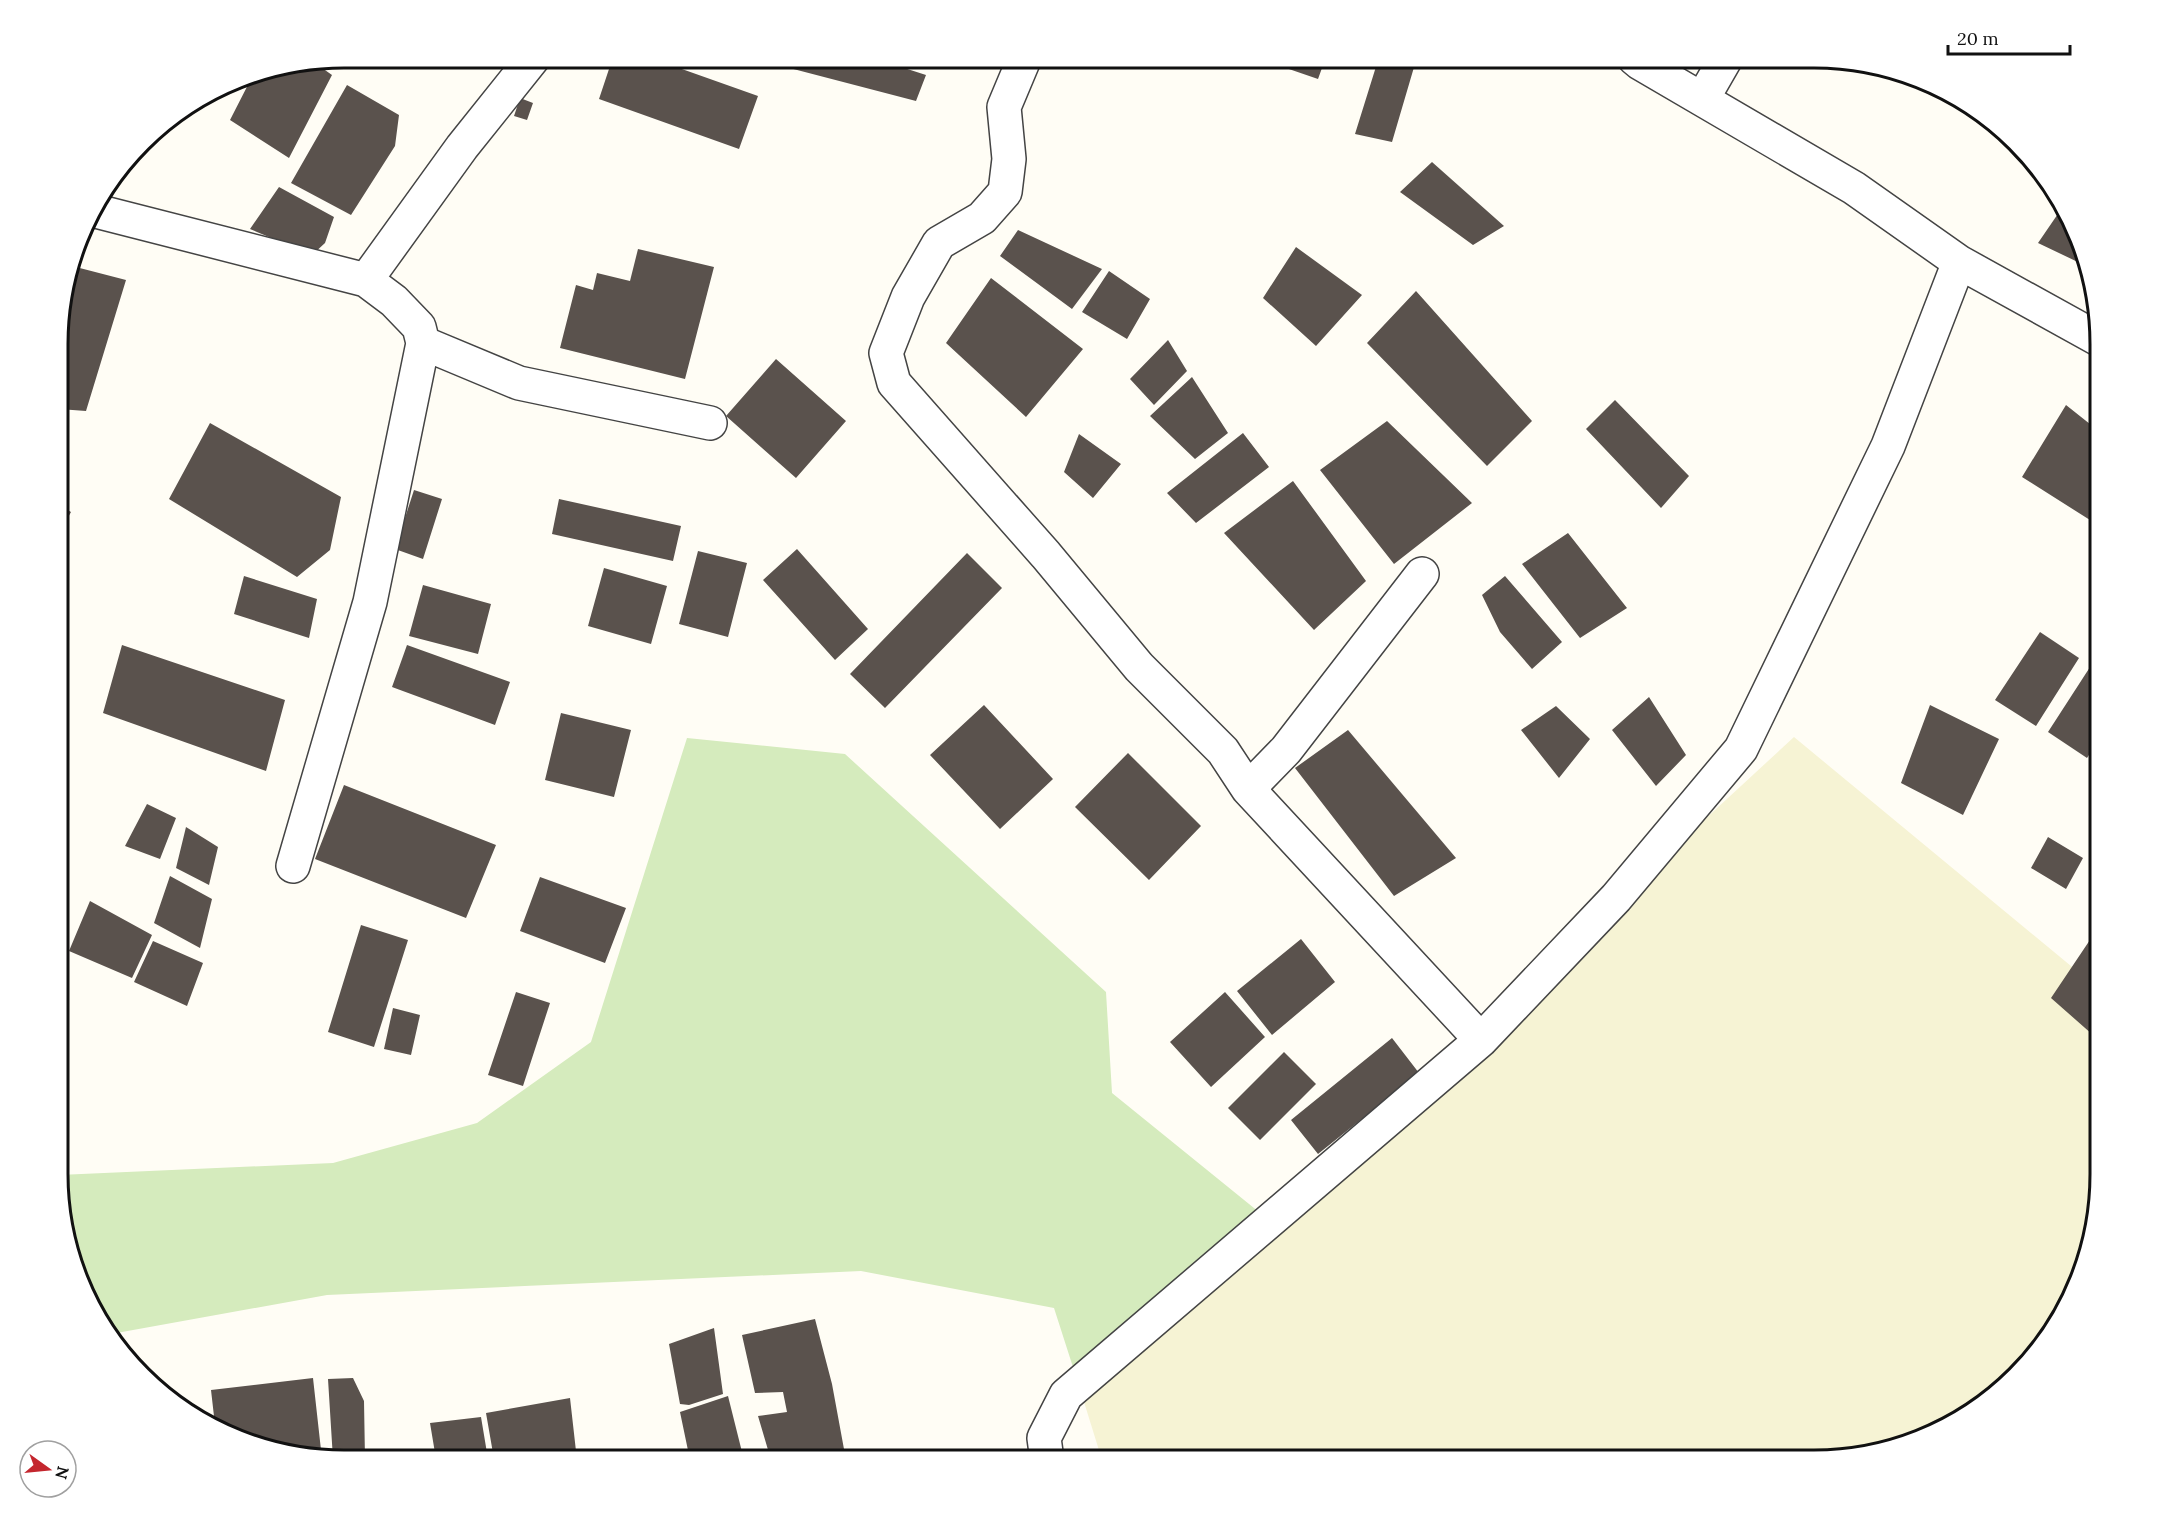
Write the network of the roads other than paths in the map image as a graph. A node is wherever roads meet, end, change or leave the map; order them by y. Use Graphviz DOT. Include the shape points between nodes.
graph roads {
  1 [pos="525,68"];
  2 [pos="1020,68"];
  3 [pos="1652,68"];
  4 [pos="1720,68"];
  5 [pos="1702,98"];
  6 [pos="101,212"];
  7 [pos="1959,262"];
  8 [pos="366,279"];
  9 [pos="2090,334"];
  10 [pos="423,343"];
  11 [pos="710,423"];
  12 [pos="1422,574"];
  13 [pos="1248,789"];
  14 [pos="293,866"];
  15 [pos="1481,1040"];
  16 [pos="1046,1450"];
  1 -- 8 [label="street"];
  2 -- 13 [label="street" via="1004,107 1009,159 1005,192 982,218 939,243 908,297 886,353 894,383 1139,667 1223,751"];
  3 -- 5 [label="street"];
  4 -- 5 [label="street"];
  5 -- 7 [label="street" via="1854,188"];
  6 -- 8 [label="street"];
  7 -- 9 [label="street"];
  7 -- 15 [label="street" via="1888,446 1741,749 1616,898"];
  8 -- 10 [label="street" via="419,327"];
  10 -- 11 [label="street" via="519,383"];
  10 -- 14 [label="street" via="370,602"];
  12 -- 13 [label="street" via="1286,750"];
  13 -- 15 [label="street"];
  15 -- 16 [label="street" via="1066,1395 1044,1438"];
}
